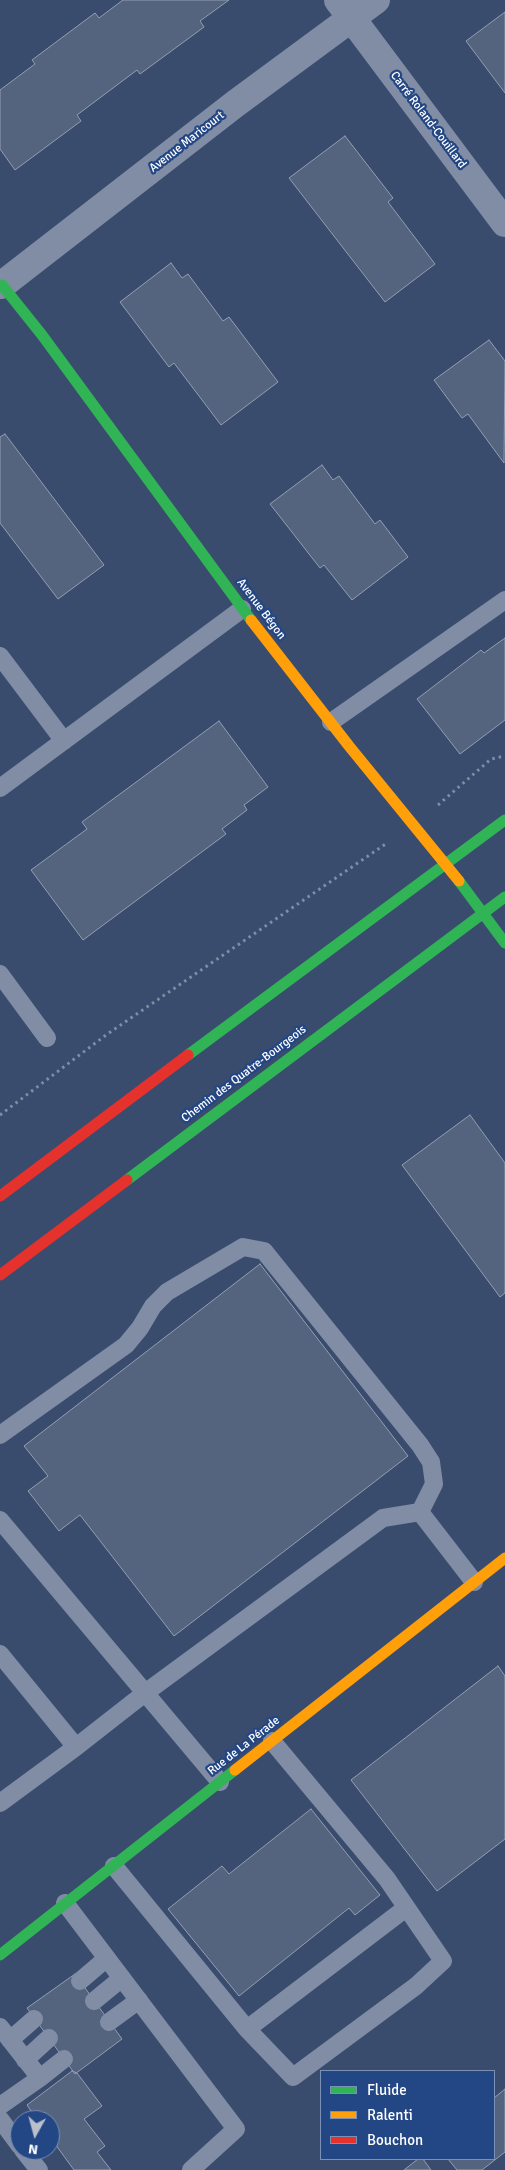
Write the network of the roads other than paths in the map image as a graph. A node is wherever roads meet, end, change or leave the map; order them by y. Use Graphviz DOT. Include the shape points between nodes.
graph roads {
  1 [pos="376,0"];
  2 [pos="344,9"];
  3 [pos="505,223"];
  4 [pos="1,286"];
  5 [pos="505,600"];
  6 [pos="242,609"];
  7 [pos="0,656"];
  8 [pos="330,722"];
  9 [pos="64,741"];
  10 [pos="0,788"];
  11 [pos="505,820"];
  12 [pos="445,863"];
  13 [pos="505,896"];
  14 [pos="481,913"];
  15 [pos="505,943"];
  16 [pos="0,974"];
  17 [pos="46,1038"];
  18 [pos="0,1196"];
  19 [pos="0,1274"];
  20 [pos="0,1435"];
  21 [pos="420,1512"];
  22 [pos="0,1520"];
  23 [pos="505,1558"];
  24 [pos="474,1582"];
  25 [pos="0,1654"];
  26 [pos="145,1693"];
  27 [pos="272,1741"];
  28 [pos="76,1747"];
  29 [pos="220,1782"];
  30 [pos="0,1803"];
  31 [pos="114,1866"];
  32 [pos="65,1904"];
  33 [pos="406,1908"];
  34 [pos="0,1955"];
  35 [pos="107,1958"];
  36 [pos="122,1978"];
  37 [pos="80,1981"];
  38 [pos="139,2000"];
  39 [pos="94,2001"];
  40 [pos="34,2019"];
  41 [pos="110,2022"];
  42 [pos="247,2028"];
  43 [pos="5,2034"];
  44 [pos="49,2038"];
  45 [pos="64,2059"];
  46 [pos="26,2060"];
  47 [pos="40,2078"];
  48 [pos="0,2106"];
  49 [pos="0,2119"];
  50 [pos="10,2132"];
  51 [pos="31,2160"];
  52 [pos="39,2170"];
  53 [pos="191,2170"];
  1 -- 2 [label="street, Avenue Maricourt"];
  2 -- 3 [label="street, Carré Roland-Couillard"];
  2 -- 4 [label="street, Avenue Maricourt" via="235,104"];
  4 -- 6 [label="street, Avenue Bégon" via="42,335"];
  5 -- 8 [label="lane"];
  6 -- 8 [label="street, Avenue Bégon"];
  6 -- 9 [label="lane"];
  7 -- 9 [label="lane"];
  8 -- 12 [label="street, Avenue Bégon"];
  9 -- 10 [label="lane"];
  11 -- 12 [label="street"];
  12 -- 14 [label="street, Avenue Bégon"];
  12 -- 18 [label="street"];
  13 -- 14 [label="street, Chemin des Quatre-Bourgeois"];
  14 -- 15 [label="street, Avenue Bégon"];
  14 -- 19 [label="street, Chemin des Quatre-Bourgeois"];
  16 -- 17 [label="lane"];
  20 -- 21 [label="lane" via="126,1344 167,1292 243,1247 264,1250 431,1462 434,1484"];
  21 -- 24 [label="lane"];
  21 -- 26 [label="lane" via="383,1518"];
  22 -- 26 [label="lane"];
  23 -- 24 [label="street, Rue de La Pérade"];
  24 -- 27 [label="street, Rue de La Pérade"];
  25 -- 28 [label="lane"];
  26 -- 28 [label="lane"];
  26 -- 29 [label="lane"];
  27 -- 29 [label="street, Rue de La Pérade"];
  27 -- 33 [label="lane" via="387,1880"];
  28 -- 30 [label="lane"];
  29 -- 31 [label="street, Rue de La Pérade"];
  31 -- 32 [label="street, Rue de La Pérade"];
  31 -- 42 [label="lane"];
  32 -- 34 [label="street, Rue de La Pérade"];
  32 -- 35 [label="lane"];
  33 -- 42 [label="lane"];
  33 -- 42 [label="lane" via="443,1961 416,1986 293,2077"];
  35 -- 36 [label="lane"];
  35 -- 37 [label="lane"];
  36 -- 38 [label="lane"];
  36 -- 39 [label="lane"];
  38 -- 41 [label="lane"];
  38 -- 53 [label="lane" via="236,2129"];
  40 -- 43 [label="lane"];
  43 -- 46 [label="lane"];
  44 -- 46 [label="lane"];
  45 -- 47 [label="lane"];
  46 -- 47 [label="lane"];
  47 -- 48 [label="lane"];
  49 -- 50 [label="lane"];
  51 -- 52 [label="lane"];
}
